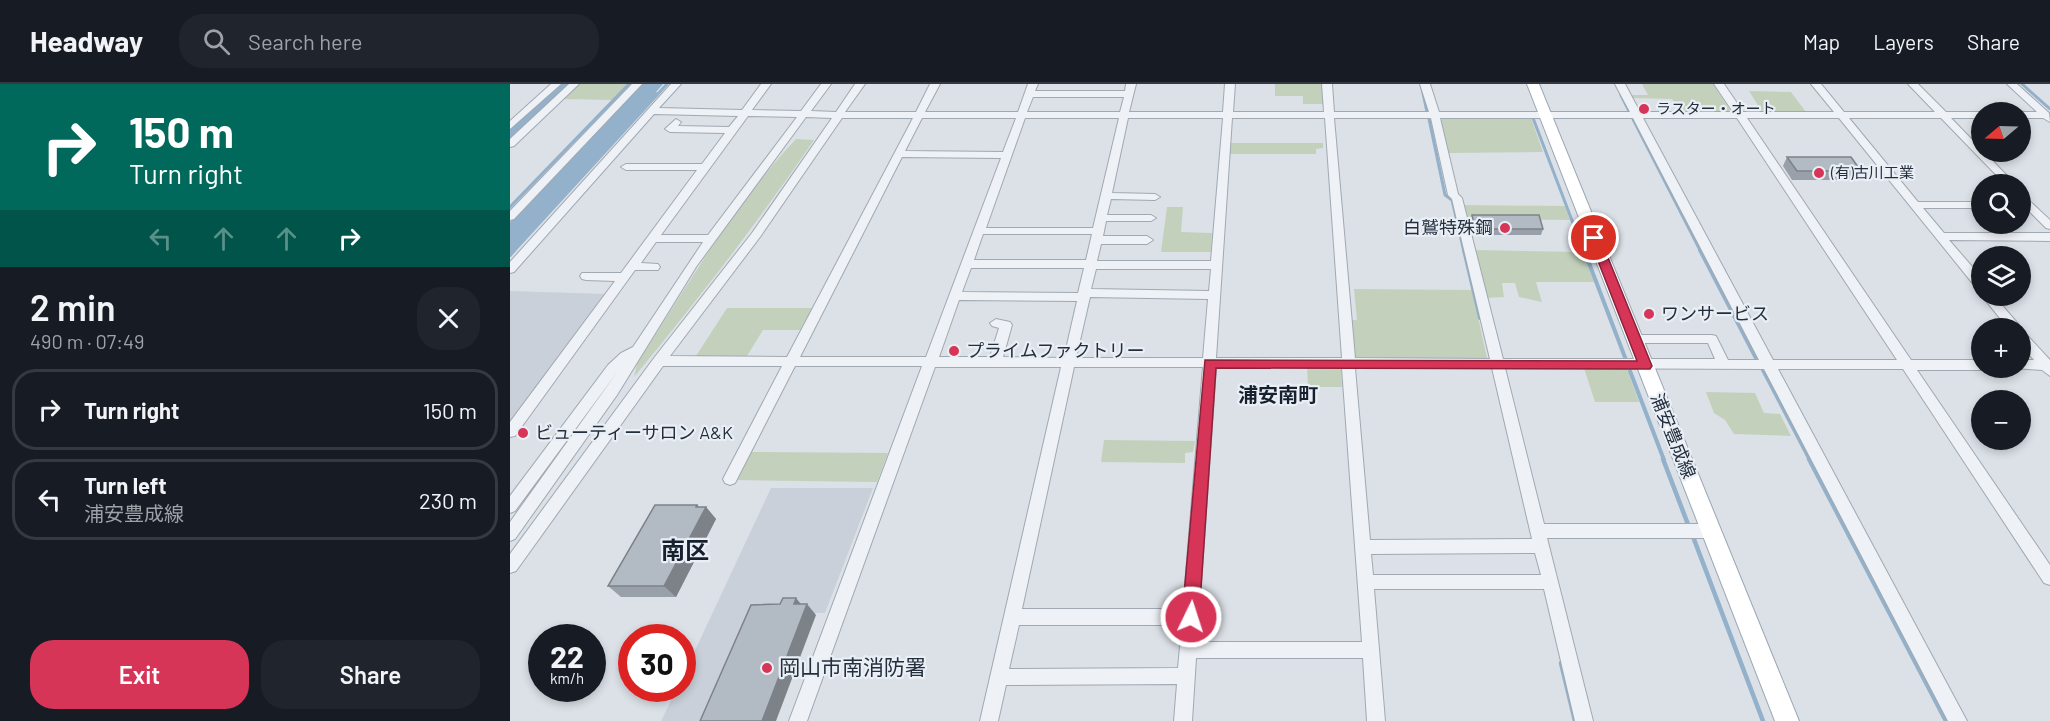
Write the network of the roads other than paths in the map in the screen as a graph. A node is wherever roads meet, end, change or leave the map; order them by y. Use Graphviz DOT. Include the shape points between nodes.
graph roads {
  1 [pos="555,84"];
  2 [pos="574,84"];
  3 [pos="637,84"];
  4 [pos="676,84"];
  5 [pos="766,84"];
  6 [pos="826,84"];
  7 [pos="860,84"];
  8 [pos="935,84"];
  9 [pos="1033,84"];
  10 [pos="1230,84"];
  11 [pos="1327,84"];
  12 [pos="1425,84"];
  13 [pos="1533,84"];
  14 [pos="1620,84"];
  15 [pos="1719,84"];
  16 [pos="1816,84"];
  17 [pos="1913,84"];
  18 [pos="2012,84"];
  19 [pos="1127,92"];
  20 [pos="1029,94"];
  21 [pos="652,111"];
  22 [pos="743,114"];
  23 [pos="802,115"];
  24 [pos="838,115"];
  25 [pos="1227,115"];
  26 [pos="1330,115"];
  27 [pos="1433,115"];
  28 [pos="1971,115"];
  29 [pos="918,116"];
  30 [pos="1022,116"];
  31 [pos="1123,116"];
  32 [pos="1546,116"];
  33 [pos="1637,116"];
  34 [pos="1739,116"];
  35 [pos="1841,116"];
  36 [pos="1943,116"];
  37 [pos="2031,116"];
  38 [pos="2048,117"];
  39 [pos="676,122"];
  40 [pos="510,126"];
  41 [pos="732,130"];
  42 [pos="510,144"];
  43 [pos="898,154"];
  44 [pos="1005,155"];
  45 [pos="626,167"];
  46 [pos="705,167"];
  47 [pos="2000,174"];
  48 [pos="1106,196"];
  49 [pos="1155,197"];
  50 [pos="1914,205"];
  51 [pos="1971,205"];
  52 [pos="2031,210"];
  53 [pos="510,217"];
  54 [pos="1101,218"];
  55 [pos="1151,218"];
  56 [pos="2050,226"];
  57 [pos="979,231"];
  58 [pos="1095,233"];
  59 [pos="1939,236"];
  60 [pos="653,237"];
  61 [pos="2050,237"];
  62 [pos="711,239"];
  63 [pos="1147,240"];
  64 [pos="967,264"];
  65 [pos="1088,264"];
  66 [pos="632,266"];
  67 [pos="1214,266"];
  68 [pos="654,267"];
  69 [pos="510,268"];
  70 [pos="1971,274"];
  71 [pos="586,276"];
  72 [pos="624,277"];
  73 [pos="1211,295"];
  74 [pos="954,296"];
  75 [pos="1081,296"];
  76 [pos="1996,306"];
  77 [pos="2007,318"];
  78 [pos="996,323"];
  79 [pos="1635,339"];
  80 [pos="2031,348"];
  81 [pos="640,349"];
  82 [pos="659,361"];
  83 [pos="791,363"];
  84 [pos="930,363"];
  85 [pos="994,363"];
  86 [pos="1069,363"];
  87 [pos="1209,363"];
  88 [pos="1348,364"];
  89 [pos="1497,365"];
  90 [pos="1724,365"];
  91 [pos="1768,365"];
  92 [pos="1908,365"];
  93 [pos="1971,365"];
  94 [pos="1646,366"];
  95 [pos="2031,366"];
  96 [pos="2048,367"];
  97 [pos="510,432"];
  98 [pos="730,479"];
  99 [pos="510,507"];
  100 [pos="1537,531"];
  101 [pos="1698,531"];
  102 [pos="510,534"];
  103 [pos="1541,546"];
  104 [pos="1363,547"];
  105 [pos="510,566"];
  106 [pos="2050,578"];
  107 [pos="1365,582"];
  108 [pos="1550,582"];
  109 [pos="1012,617"];
  110 [pos="1191,617"];
  111 [pos="1188,650"];
  112 [pos="1371,650"];
  113 [pos="1186,676"];
  114 [pos="999,677"];
  115 [pos="798,721"];
  116 [pos="989,721"];
  117 [pos="1183,721"];
  118 [pos="1376,721"];
  119 [pos="1584,721"];
  120 [pos="1787,721"];
  121 [pos="1958,721"];
  1 -- 40 [label="street"];
  2 -- 42 [label="street"];
  3 -- 53 [label="street"];
  4 -- 21 [label="street"];
  5 -- 22 [label="street"];
  6 -- 23 [label="street"];
  7 -- 24 [label="street"];
  8 -- 29 [label="street"];
  9 -- 20 [label="street"];
  10 -- 25 [label="street"];
  11 -- 26 [label="street"];
  12 -- 27 [label="street"];
  13 -- 32 [label="main road, 浦安豊成線"];
  14 -- 33 [label="street"];
  15 -- 34 [label="street"];
  16 -- 35 [label="street"];
  17 -- 36 [label="street"];
  18 -- 38 [label="street"];
  19 -- 20 [label="street"];
  19 -- 31 [label="street"];
  20 -- 30 [label="street"];
  21 -- 22 [label="street"];
  21 -- 69 [label="street"];
  22 -- 23 [label="street"];
  22 -- 41 [label="street"];
  23 -- 24 [label="street"];
  23 -- 62 [label="street"];
  24 -- 29 [label="street"];
  24 -- 82 [label="street" via="756,235"];
  25 -- 26 [label="street"];
  25 -- 31 [label="street"];
  25 -- 67 [label="street"];
  26 -- 27 [label="street"];
  26 -- 88 [label="street"];
  27 -- 32 [label="street"];
  27 -- 89 [label="street"];
  28 -- 36 [label="street"];
  29 -- 30 [label="street"];
  29 -- 43 [label="street"];
  30 -- 31 [label="street"];
  30 -- 44 [label="street"];
  31 -- 48 [label="street"];
  32 -- 33 [label="street"];
  32 -- 79 [label="main road, 浦安豊成線"];
  33 -- 34 [label="street"];
  33 -- 91 [label="street"];
  34 -- 35 [label="street"];
  34 -- 92 [label="street"];
  35 -- 36 [label="street"];
  35 -- 50 [label="street"];
  36 -- 47 [label="street"];
  37 -- 38 [label="street"];
  39 -- 41 [label="street" via="670,129"];
  41 -- 46 [label="street"];
  43 -- 44 [label="street"];
  43 -- 83 [label="street"];
  44 -- 57 [label="street"];
  45 -- 46 [label="street"];
  46 -- 60 [label="street"];
  48 -- 49 [label="street"];
  48 -- 54 [label="street"];
  50 -- 51 [label="street"];
  50 -- 59 [label="street"];
  52 -- 56 [label="street"];
  54 -- 55 [label="street"];
  54 -- 58 [label="street"];
  57 -- 58 [label="street"];
  57 -- 64 [label="street"];
  58 -- 63 [label="street"];
  58 -- 65 [label="street"];
  59 -- 61 [label="street"];
  59 -- 70 [label="street"];
  60 -- 62 [label="street"];
  60 -- 66 [label="street"];
  62 -- 81 [label="street"];
  64 -- 65 [label="street"];
  64 -- 74 [label="street"];
  65 -- 67 [label="street"];
  65 -- 75 [label="street"];
  66 -- 68 [label="street"];
  66 -- 72 [label="street"];
  67 -- 73 [label="street"];
  71 -- 72 [label="street"];
  72 -- 97 [label="street"];
  73 -- 75 [label="street"];
  73 -- 87 [label="street"];
  74 -- 75 [label="street"];
  74 -- 84 [label="street"];
  75 -- 86 [label="street"];
  76 -- 77 [label="street"];
  78 -- 85 [label="street" via="1006,325"];
  79 -- 90 [label="street" via="1712,339"];
  79 -- 94 [label="main road, 浦安豊成線"];
  80 -- 96 [label="street"];
  81 -- 99 [label="street" via="613,368"];
  81 -- 102 [label="street"];
  82 -- 83 [label="street"];
  82 -- 105 [label="street"];
  83 -- 84 [label="street"];
  83 -- 98 [label="street"];
  84 -- 85 [label="street"];
  84 -- 115 [label="street"];
  85 -- 86 [label="street"];
  86 -- 87 [label="street"];
  86 -- 109 [label="street"];
  87 -- 88 [label="street"];
  87 -- 110 [label="street"];
  88 -- 89 [label="street"];
  88 -- 104 [label="street"];
  89 -- 94 [label="street"];
  89 -- 100 [label="street"];
  90 -- 91 [label="street"];
  90 -- 94 [label="street"];
  91 -- 92 [label="street"];
  91 -- 121 [label="street"];
  92 -- 93 [label="street"];
  92 -- 106 [label="street"];
  94 -- 101 [label="main road, 浦安豊成線"];
  95 -- 96 [label="street"];
  100 -- 101 [label="street"];
  100 -- 103 [label="street"];
  101 -- 120 [label="main road, 浦安豊成線"];
  103 -- 104 [label="street"];
  103 -- 108 [label="street"];
  104 -- 107 [label="street"];
  107 -- 108 [label="street"];
  107 -- 112 [label="street"];
  108 -- 119 [label="street"];
  109 -- 110 [label="street"];
  109 -- 114 [label="street"];
  110 -- 111 [label="street"];
  111 -- 112 [label="street"];
  111 -- 113 [label="street"];
  112 -- 118 [label="street"];
  113 -- 114 [label="street"];
  113 -- 117 [label="street"];
  114 -- 116 [label="street"];
}
